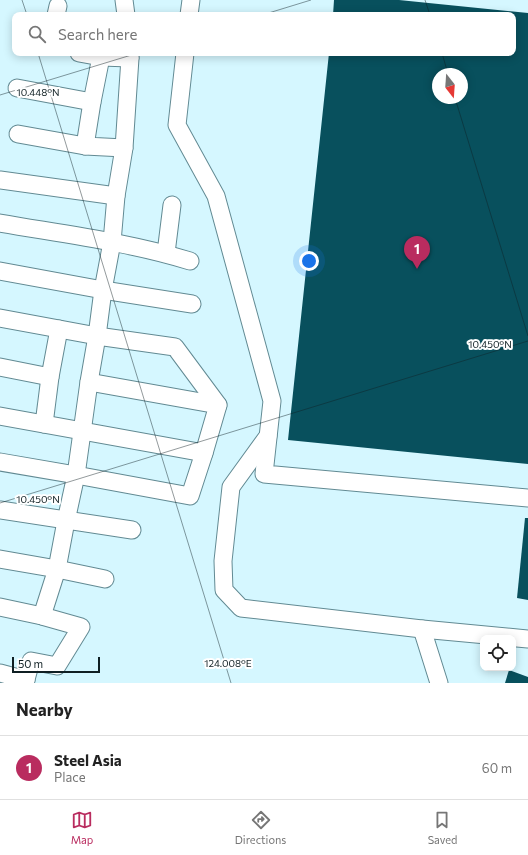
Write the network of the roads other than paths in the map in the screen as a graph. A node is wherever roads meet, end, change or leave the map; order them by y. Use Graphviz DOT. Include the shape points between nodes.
graph roads {
  1 [pos="124,0"];
  2 [pos="191,0"];
  3 [pos="126,12"];
  4 [pos="189,12"];
  5 [pos="96,56"];
  6 [pos="116,56"];
  7 [pos="130,56"];
  8 [pos="185,56"];
  9 [pos="101,57"];
  10 [pos="17,88"];
  11 [pos="92,102"];
  12 [pos="18,134"];
  13 [pos="85,146"];
  14 [pos="124,148"];
  15 [pos="0,180"];
  16 [pos="116,196"];
  17 [pos="172,205"];
  18 [pos="0,223"];
  19 [pos="112,242"];
  20 [pos="166,254"];
  21 [pos="190,261"];
  22 [pos="0,271"];
  23 [pos="103,290"];
  24 [pos="192,304"];
  25 [pos="0,318"];
  26 [pos="59,329"];
  27 [pos="97,336"];
  28 [pos="0,367"];
  29 [pos="50,377"];
  30 [pos="90,382"];
  31 [pos="218,405"];
  32 [pos="0,416"];
  33 [pos="44,424"];
  34 [pos="83,431"];
  35 [pos="268,436"];
  36 [pos="204,453"];
  37 [pos="0,462"];
  38 [pos="76,475"];
  39 [pos="528,498"];
  40 [pos="0,510"];
  41 [pos="66,521"];
  42 [pos="132,530"];
  43 [pos="0,559"];
  44 [pos="58,569"];
  45 [pos="105,579"];
  46 [pos="0,607"];
  47 [pos="42,616"];
  48 [pos="422,629"];
  49 [pos="528,639"];
  50 [pos="0,673"];
  51 [pos="26,681"];
  52 [pos="439,683"];
  1 -- 3 [label="street"];
  2 -- 4 [label="street"];
  5 -- 9 [label="street"];
  6 -- 9 [label="street"];
  7 -- 14 [label="street"];
  8 -- 35 [label="street" via="177,125 216,196 272,401"];
  9 -- 11 [label="street"];
  10 -- 11 [label="street"];
  11 -- 13 [label="street"];
  12 -- 13 [label="street"];
  13 -- 14 [label="street"];
  14 -- 16 [label="street"];
  15 -- 16 [label="street"];
  16 -- 19 [label="street"];
  17 -- 20 [label="street"];
  18 -- 19 [label="street"];
  19 -- 20 [label="street"];
  19 -- 23 [label="street"];
  20 -- 21 [label="street"];
  22 -- 23 [label="street"];
  23 -- 24 [label="street"];
  23 -- 27 [label="street"];
  25 -- 26 [label="street"];
  26 -- 27 [label="street"];
  26 -- 29 [label="street"];
  27 -- 30 [label="street"];
  27 -- 31 [label="street" via="175,347"];
  28 -- 29 [label="street"];
  29 -- 33 [label="street"];
  30 -- 31 [label="street"];
  30 -- 34 [label="street"];
  31 -- 36 [label="street"];
  32 -- 33 [label="street"];
  33 -- 34 [label="street"];
  34 -- 36 [label="street"];
  34 -- 38 [label="street"];
  35 -- 39 [label="street" via="264,474"];
  35 -- 48 [label="street" via="230,487 223,561 224,590 241,608"];
  36 -- 38 [label="street" via="190,496"];
  37 -- 38 [label="street"];
  38 -- 41 [label="street"];
  40 -- 41 [label="street"];
  41 -- 42 [label="street"];
  41 -- 44 [label="street"];
  43 -- 44 [label="street"];
  44 -- 45 [label="street"];
  44 -- 47 [label="street"];
  46 -- 47 [label="street"];
  47 -- 51 [label="street" via="82,627 57,666 31,661"];
  48 -- 49 [label="street"];
  48 -- 52 [label="street"];
  50 -- 51 [label="street"];
}
